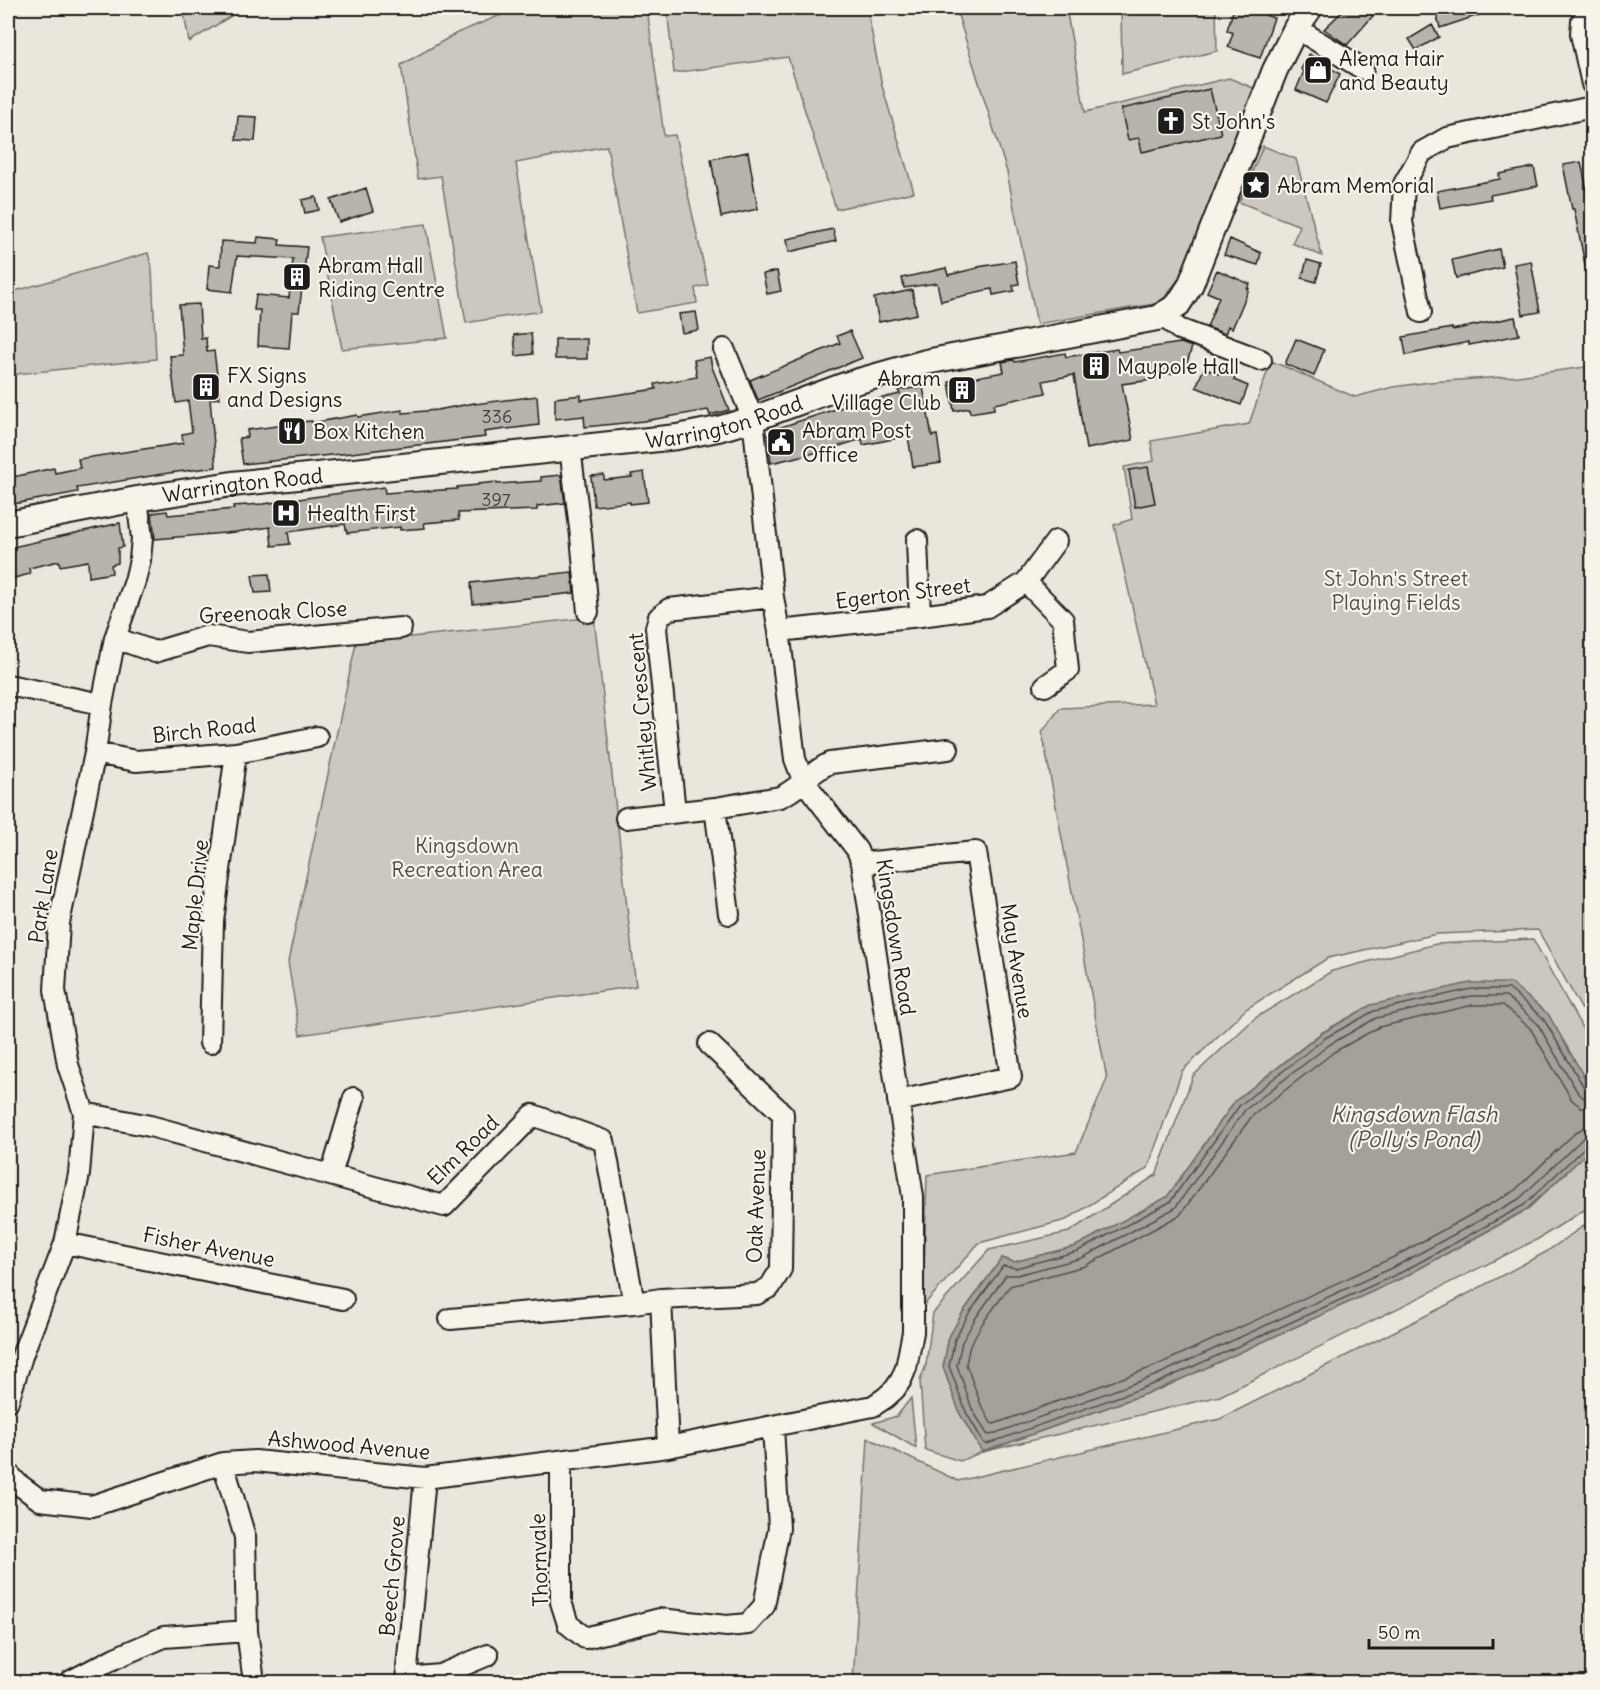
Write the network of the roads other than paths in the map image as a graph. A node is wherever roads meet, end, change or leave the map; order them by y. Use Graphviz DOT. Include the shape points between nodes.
graph roads {
  1 [pos="1310,8"];
  2 [pos="1587,16"];
  3 [pos="1296,28"];
  4 [pos="1363,69"];
  5 [pos="1593,84"];
  6 [pos="1593,107"];
  7 [pos="1421,312"];
  8 [pos="1165,315"];
  9 [pos="724,349"];
  10 [pos="1261,360"];
  11 [pos="753,419"];
  12 [pos="570,448"];
  13 [pos="137,499"];
  14 [pos="8,524"];
  15 [pos="917,540"];
  16 [pos="1056,541"];
  17 [pos="1026,582"];
  18 [pos="773,597"];
  19 [pos="588,612"];
  20 [pos="920,616"];
  21 [pos="402,628"];
  22 [pos="779,631"];
  23 [pos="115,638"];
  24 [pos="8,685"];
  25 [pos="1045,686"];
  26 [pos="102,704"];
  27 [pos="317,737"];
  28 [pos="948,749"];
  29 [pos="95,753"];
  30 [pos="236,753"];
  31 [pos="803,780"];
  32 [pos="716,808"];
  33 [pos="675,812"];
  34 [pos="626,818"];
  35 [pos="862,863"];
  36 [pos="729,914"];
  37 [pos="210,1043"];
  38 [pos="709,1044"];
  39 [pos="354,1098"];
  40 [pos="898,1101"];
  41 [pos="84,1113"];
  42 [pos="331,1175"];
  43 [pos="65,1243"];
  44 [pos="343,1299"];
  45 [pos="661,1299"];
  46 [pos="634,1303"];
  47 [pos="450,1318"];
  48 [pos="15,1351"];
  49 [pos="8,1401"];
  50 [pos="843,1411"];
  51 [pos="773,1427"];
  52 [pos="668,1447"];
  53 [pos="561,1461"];
  54 [pos="223,1463"];
  55 [pos="8,1473"];
  56 [pos="425,1478"];
  57 [pos="247,1631"];
  58 [pos="488,1655"];
  59 [pos="408,1680"];
  60 [pos="75,1681"];
  61 [pos="254,1683"];
  1 -- 3 [label="main road, Warrington Road"];
  2 -- 5 [label="street" via="1581,34"];
  3 -- 4 [label="street"];
  3 -- 8 [label="main road, Warrington Road" via="1275,70 1190,286 1182,300"];
  6 -- 7 [label="street" via="1447,138 1422,152 1404,184 1402,222"];
  8 -- 10 [label="street" via="1179,329"];
  8 -- 11 [label="main road, Warrington Road" via="926,362 848,384"];
  9 -- 11 [label="street, Kingsdown Road"];
  11 -- 12 [label="main road, Warrington Road" via="677,437"];
  11 -- 18 [label="street, Kingsdown Road"];
  12 -- 13 [label="main road, Warrington Road" via="232,484"];
  12 -- 19 [label="street"];
  13 -- 14 [label="main road, Warrington Road"];
  13 -- 23 [label="street, Park Lane" via="140,560"];
  15 -- 20 [label="street"];
  16 -- 17 [label="street, Egerton Street"];
  17 -- 20 [label="street, Egerton Street" via="987,607"];
  17 -- 25 [label="street" via="1063,620 1068,670"];
  18 -- 22 [label="street, Kingsdown Road"];
  18 -- 33 [label="street, Whitley Crescent" via="669,609 659,616 656,628"];
  20 -- 22 [label="street, Egerton Street"];
  21 -- 23 [label="street, Greenoak Close" via="248,642 208,636 155,652"];
  22 -- 31 [label="street, Kingsdown Road" via="795,759"];
  23 -- 26 [label="street, Park Lane"];
  24 -- 26 [label="street"];
  26 -- 29 [label="street, Park Lane"];
  27 -- 30 [label="street, Birch Road"];
  28 -- 31 [label="street, Whitley Crescent" via="830,763"];
  29 -- 30 [label="street, Birch Road" via="136,761"];
  29 -- 41 [label="street, Park Lane" via="59,923 55,990 68,1065"];
  30 -- 37 [label="street, Maple Drive" via="213,921"];
  31 -- 32 [label="street, Whitley Crescent" via="780,797"];
  31 -- 35 [label="street, Kingsdown Road" via="857,850"];
  32 -- 33 [label="street, Whitley Crescent"];
  32 -- 36 [label="street"];
  33 -- 34 [label="street, Whitley Crescent"];
  35 -- 40 [label="street, Kingsdown Road"];
  35 -- 40 [label="street, May Avenue" via="976,852 1011,1077"];
  38 -- 45 [label="street, Oak Avenue" via="783,1114 781,1269 770,1287 757,1294"];
  39 -- 42 [label="street"];
  40 -- 50 [label="street, Kingsdown Road" via="913,1197 913,1332 906,1368 895,1389 873,1406"];
  41 -- 42 [label="street, Elm Road" via="150,1126"];
  41 -- 43 [label="street, Park Lane" via="79,1174"];
  42 -- 46 [label="street, Elm Road" via="444,1206 533,1114 604,1141"];
  43 -- 44 [label="street, Fisher Avenue"];
  43 -- 48 [label="street, Park Lane"];
  45 -- 46 [label="street, Oak Avenue"];
  45 -- 52 [label="street"];
  46 -- 47 [label="street, Oak Avenue"];
  48 -- 49 [label="street, Park Lane"];
  50 -- 51 [label="street, Ashwood Avenue"];
  51 -- 52 [label="street, Ashwood Avenue"];
  51 -- 53 [label="street, Thornvale" via="779,1528 764,1606 748,1624 727,1626 660,1619 585,1638 568,1624 561,1602"];
  52 -- 53 [label="street, Ashwood Avenue"];
  53 -- 56 [label="street, Ashwood Avenue"];
  54 -- 55 [label="street, Ashwood Avenue" via="92,1506 40,1500"];
  54 -- 56 [label="street, Ashwood Avenue" via="255,1461"];
  54 -- 57 [label="street" via="245,1537"];
  56 -- 59 [label="street, Beech Grove"];
  57 -- 60 [label="street" via="164,1637"];
  57 -- 61 [label="street"];
  58 -- 59 [label="street, Beech Grove" via="440,1675"];
}
